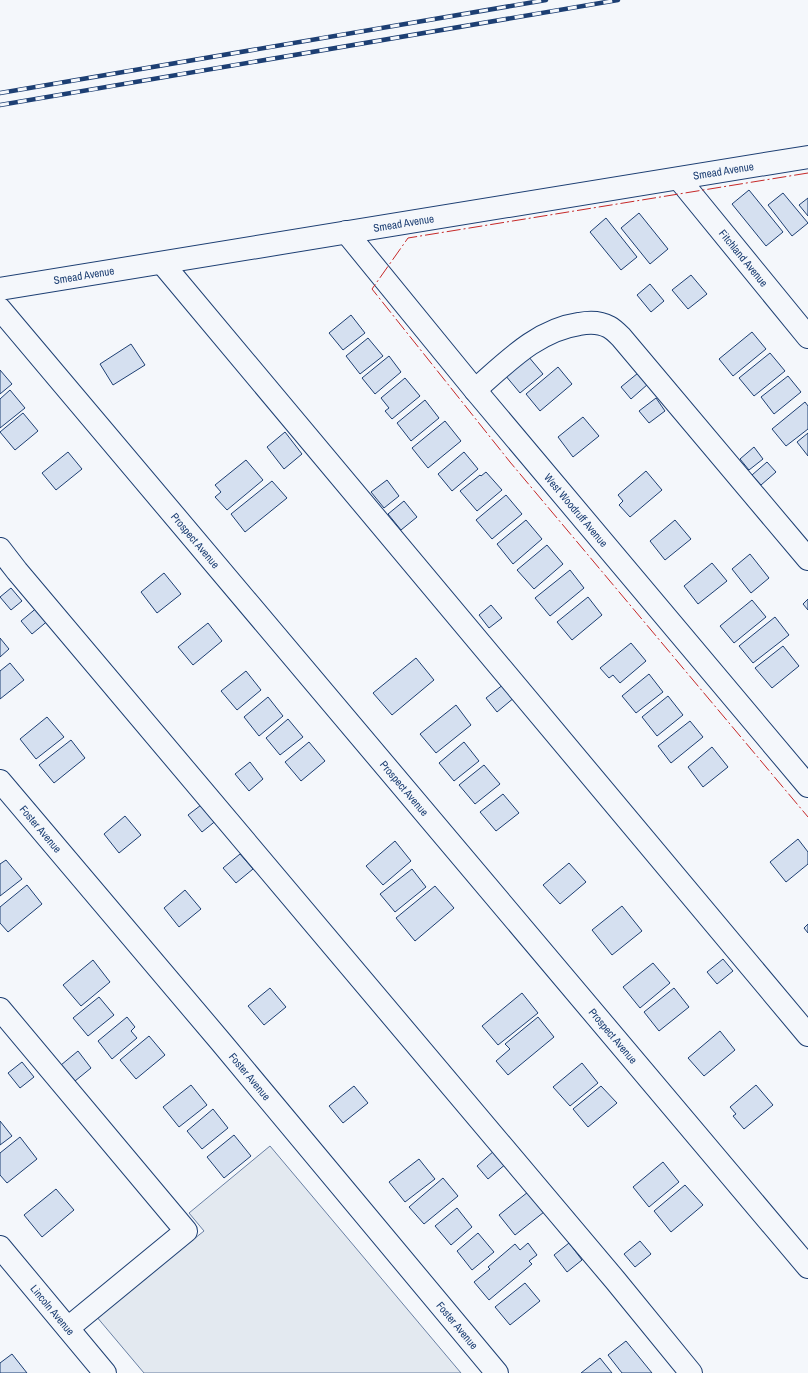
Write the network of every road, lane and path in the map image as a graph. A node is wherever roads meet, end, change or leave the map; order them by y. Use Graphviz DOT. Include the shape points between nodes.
graph roads {
  1 [pos="808,157"];
  2 [pos="679,179"];
  3 [pos="346,232"];
  4 [pos="162,263"];
  5 [pos="0,289"];
  6 [pos="0,309"];
  7 [pos="808,337"];
  8 [pos="475,390"];
  9 [pos="0,549"];
  10 [pos="808,559"];
  11 [pos="0,781"];
  12 [pos="808,786"];
  13 [pos="0,1009"];
  14 [pos="808,1035"];
  15 [pos="0,1247"];
  16 [pos="808,1267"];
  17 [pos="68,1328"];
  18 [pos="106,1373"];
  19 [pos="497,1373"];
  20 [pos="691,1373"];
  1 -- 2 [label="street, Smead Avenue"];
  2 -- 3 [label="street, Smead Avenue"];
  2 -- 7 [label="street, Fitchland Avenue"];
  3 -- 4 [label="street, Smead Avenue"];
  3 -- 8 [label="street, West Woodruff Avenue"];
  4 -- 5 [label="street, Smead Avenue"];
  4 -- 14 [label="street"];
  6 -- 16 [label="street, Prospect Avenue"];
  8 -- 10 [label="street" via="529,344 550,332 592,322 609,326 621,336"];
  8 -- 12 [label="street, West Woodruff Avenue"];
  9 -- 20 [label="street"];
  11 -- 19 [label="street, Foster Avenue"];
  13 -- 17 [label="street" via="186,1231"];
  15 -- 17 [label="street, Lincoln Avenue"];
  17 -- 18 [label="street, Lincoln Avenue"];
}
